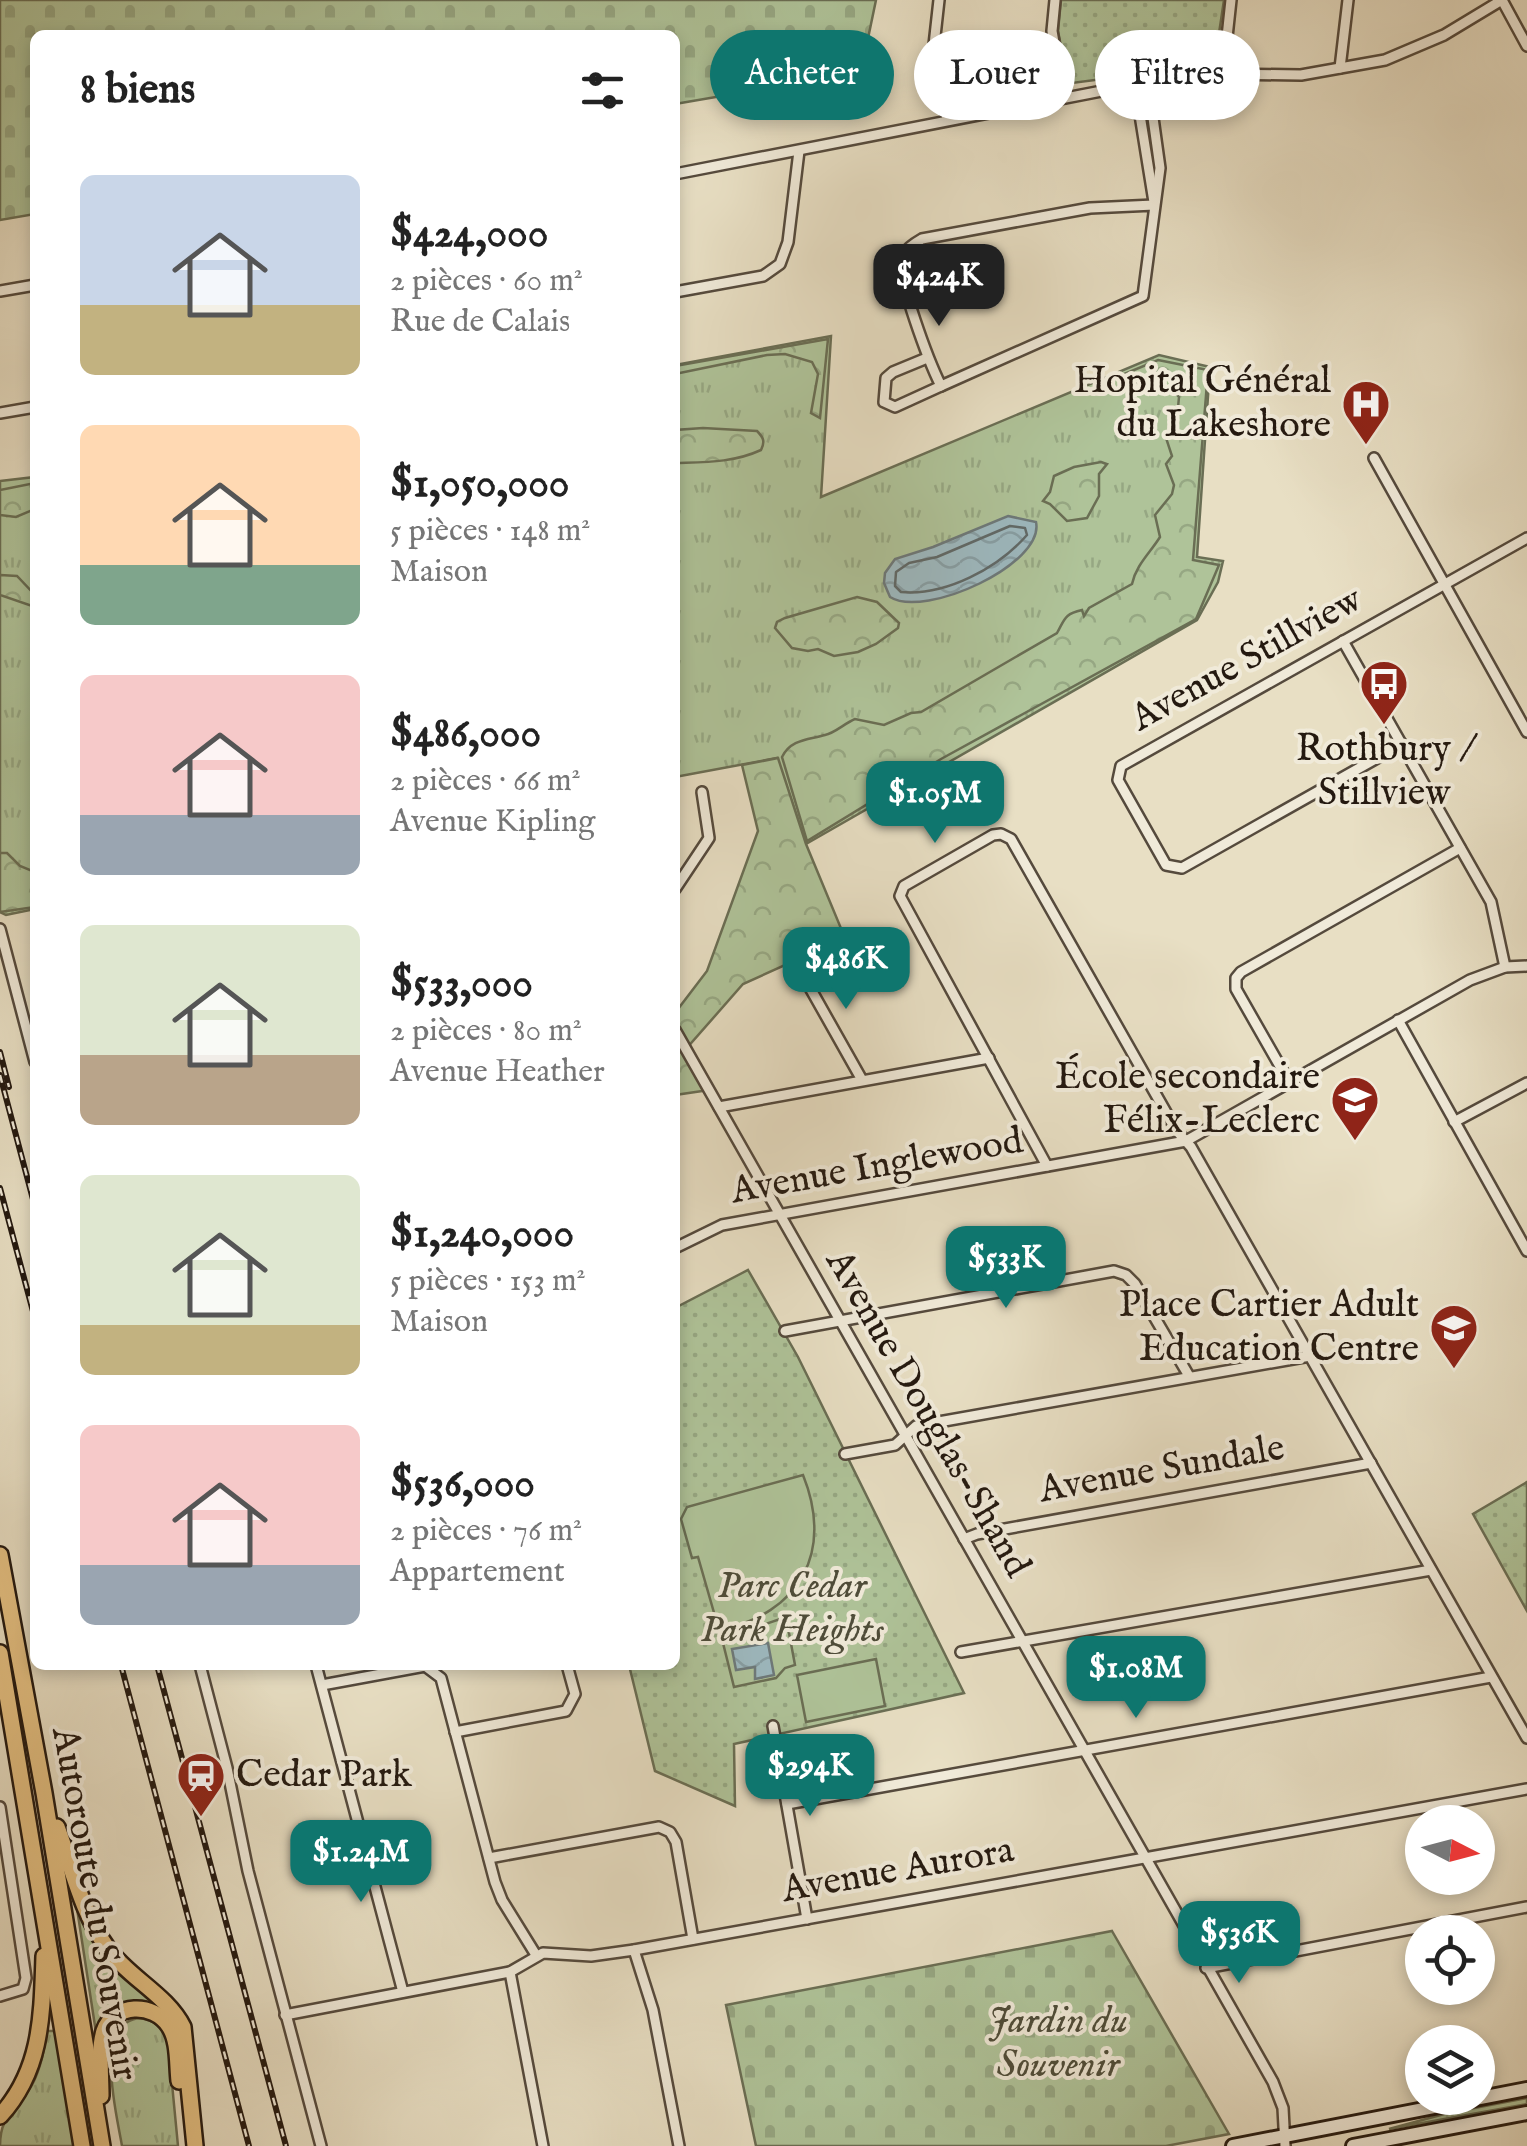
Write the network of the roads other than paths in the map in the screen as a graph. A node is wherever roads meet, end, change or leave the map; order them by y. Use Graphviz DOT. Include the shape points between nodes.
graph roads {
  1 [pos="940,0"];
  2 [pos="1055,0"];
  3 [pos="1231,0"];
  4 [pos="1348,0"];
  5 [pos="1502,0"];
  6 [pos="936,30"];
  7 [pos="1052,30"];
  8 [pos="1228,30"];
  9 [pos="1527,46"];
  10 [pos="1340,68"];
  11 [pos="1260,74"];
  12 [pos="939,120"];
  13 [pos="1141,120"];
  14 [pos="1153,120"];
  15 [pos="799,151"];
  16 [pos="680,173"];
  17 [pos="1154,205"];
  18 [pos="30,286"];
  19 [pos="0,291"];
  20 [pos="680,291"];
  21 [pos="927,358"];
  22 [pos="941,386"];
  23 [pos="30,407"];
  24 [pos="0,413"];
  25 [pos="1374,458"];
  26 [pos="1527,538"];
  27 [pos="1443,584"];
  28 [pos="1343,641"];
  29 [pos="1527,732"];
  30 [pos="1402,744"];
  31 [pos="702,792"];
  32 [pos="1460,848"];
  33 [pos="680,874"];
  34 [pos="0,929"];
  35 [pos="796,962"];
  36 [pos="1527,966"];
  37 [pos="1505,968"];
  38 [pos="1398,1020"];
  39 [pos="680,1039"];
  40 [pos="30,1043"];
  41 [pos="988,1058"];
  42 [pos="862,1080"];
  43 [pos="1289,1082"];
  44 [pos="1527,1083"];
  45 [pos="719,1107"];
  46 [pos="1454,1122"];
  47 [pos="1186,1141"];
  48 [pos="1047,1166"];
  49 [pos="779,1215"];
  50 [pos="680,1246"];
  51 [pos="1527,1251"];
  52 [pos="842,1321"];
  53 [pos="785,1331"];
  54 [pos="1310,1356"];
  55 [pos="1190,1376"];
  56 [pos="905,1435"];
  57 [pos="845,1454"];
  58 [pos="1371,1463"];
  59 [pos="964,1539"];
  60 [pos="0,1555"];
  61 [pos="1431,1570"];
  62 [pos="1022,1642"];
  63 [pos="961,1652"];
  64 [pos="0,1653"];
  65 [pos="201,1670"];
  66 [pos="318,1670"];
  67 [pos="404,1670"];
  68 [pos="435,1670"];
  69 [pos="568,1670"];
  70 [pos="2,1671"];
  71 [pos="1492,1677"];
  72 [pos="322,1685"];
  73 [pos="773,1726"];
  74 [pos="455,1732"];
  75 [pos="1527,1738"];
  76 [pos="1083,1750"];
  77 [pos="1527,1789"];
  78 [pos="44,1793"];
  79 [pos="788,1804"];
  80 [pos="0,1808"];
  81 [pos="1143,1857"];
  82 [pos="489,1858"];
  83 [pos="1527,1907"];
  84 [pos="807,1918"];
  85 [pos="45,1922"];
  86 [pos="693,1939"];
  87 [pos="634,1950"];
  88 [pos="536,1955"];
  89 [pos="1206,1968"];
  90 [pos="510,1972"];
  91 [pos="403,1992"];
  92 [pos="0,1996"];
  93 [pos="285,2014"];
  94 [pos="1527,2089"];
  95 [pos="1527,2113"];
  96 [pos="0,2116"];
  97 [pos="101,2140"];
  98 [pos="1285,2141"];
  99 [pos="82,2146"];
  100 [pos="184,2146"];
  101 [pos="195,2146"];
  102 [pos="320,2146"];
  103 [pos="544,2146"];
  104 [pos="679,2146"];
  105 [pos="1233,2146"];
  106 [pos="1353,2146"];
  1 -- 6 [label="street"];
  2 -- 7 [label="street"];
  3 -- 8 [label="street"];
  4 -- 10 [label="street"];
  5 -- 9 [label="street"];
  5 -- 10 [label="street" via="1421,46"];
  10 -- 11 [label="street"];
  12 -- 15 [label="street"];
  13 -- 17 [label="street"];
  14 -- 17 [label="street" via="1160,168"];
  15 -- 16 [label="street"];
  15 -- 20 [label="street" via="780,264 763,276"];
  17 -- 21 [label="street" via="1090,208 912,245 903,256 902,279"];
  17 -- 22 [label="street" via="1143,296"];
  18 -- 19 [label="street"];
  21 -- 22 [label="street"];
  21 -- 22 [label="street" via="886,378 884,402 895,407"];
  23 -- 24 [label="street"];
  25 -- 27 [label="street"];
  26 -- 27 [label="street, Avenue Stillview"];
  27 -- 28 [label="street, Avenue Stillview"];
  27 -- 29 [label="street"];
  28 -- 30 [label="street"];
  28 -- 30 [label="street, Avenue Stillview" via="1122,766 1118,780 1166,866 1182,868"];
  30 -- 32 [label="street"];
  31 -- 33 [label="street" via="709,838"];
  32 -- 37 [label="street" via="1491,902"];
  32 -- 43 [label="street" via="1236,978"];
  34 -- 40 [label="street"];
  35 -- 42 [label="street"];
  36 -- 37 [label="street, Avenue Inglewood"];
  37 -- 38 [label="street, Avenue Inglewood"];
  38 -- 43 [label="street, Avenue Inglewood"];
  38 -- 46 [label="street"];
  39 -- 45 [label="street, Avenue Douglas-Shand"];
  41 -- 42 [label="street"];
  41 -- 47 [label="street" via="900,896 904,886 1002,834"];
  41 -- 48 [label="street"];
  42 -- 45 [label="street"];
  43 -- 47 [label="street, Avenue Inglewood"];
  44 -- 46 [label="street"];
  45 -- 49 [label="street, Avenue Douglas-Shand"];
  46 -- 51 [label="street"];
  47 -- 48 [label="street, Avenue Inglewood"];
  47 -- 54 [label="street"];
  48 -- 49 [label="street, Avenue Inglewood"];
  49 -- 50 [label="street, Avenue Inglewood" via="722,1225"];
  49 -- 52 [label="street, Avenue Douglas-Shand"];
  52 -- 53 [label="street"];
  52 -- 55 [label="street" via="1114,1271 1135,1284"];
  52 -- 56 [label="street, Avenue Douglas-Shand"];
  54 -- 55 [label="street"];
  54 -- 58 [label="street"];
  55 -- 56 [label="street" via="916,1426"];
  56 -- 57 [label="street" via="896,1445"];
  56 -- 59 [label="street, Avenue Douglas-Shand"];
  58 -- 59 [label="street, Avenue Sundale"];
  58 -- 61 [label="street"];
  59 -- 62 [label="street, Avenue Douglas-Shand"];
  60 -- 78 [label="highway, Autoroute du Souvenir"];
  61 -- 62 [label="street"];
  61 -- 71 [label="street"];
  62 -- 63 [label="street"];
  62 -- 76 [label="street, Avenue Douglas-Shand"];
  64 -- 70 [label="highway, Autoroute du Souvenir"];
  65 -- 93 [label="street"];
  66 -- 72 [label="street"];
  67 -- 72 [label="street"];
  68 -- 74 [label="street"];
  69 -- 74 [label="street" via="575,1694 566,1711"];
  70 -- 85 [label="highway, Autoroute du Souvenir"];
  71 -- 75 [label="street"];
  71 -- 76 [label="street"];
  72 -- 91 [label="street"];
  73 -- 79 [label="street"];
  74 -- 82 [label="street"];
  76 -- 79 [label="street"];
  76 -- 81 [label="street, Avenue Douglas-Shand"];
  77 -- 81 [label="street, Avenue Aurora"];
  78 -- 97 [label="highway, Autoroute du Souvenir"];
  78 -- 101 [label="highway" via="103,1942 180,2022"];
  79 -- 84 [label="street"];
  80 -- 92 [label="street" via="26,1978 24,1989"];
  81 -- 84 [label="street, Avenue Aurora"];
  81 -- 89 [label="street, Avenue Douglas-Shand"];
  82 -- 86 [label="street" via="659,1827 676,1842"];
  82 -- 88 [label="street" via="502,1900"];
  83 -- 89 [label="street"];
  84 -- 86 [label="street, Avenue Aurora"];
  85 -- 96 [label="highway" via="38,2046 26,2080"];
  85 -- 99 [label="highway, Autoroute du Souvenir"];
  86 -- 87 [label="street, Avenue Aurora"];
  87 -- 88 [label="street, Avenue Aurora"];
  87 -- 104 [label="street" via="653,2010"];
  88 -- 90 [label="street"];
  89 -- 98 [label="street, Avenue Douglas-Shand" via="1279,2093"];
  90 -- 91 [label="street"];
  90 -- 103 [label="street"];
  91 -- 93 [label="street"];
  93 -- 102 [label="street"];
  94 -- 98 [label="main road"];
  95 -- 106 [label="main road"];
  97 -- 100 [label="highway" via="106,2027 118,2013 142,2009 159,2016 173,2034"];
  98 -- 105 [label="main road"];
}
